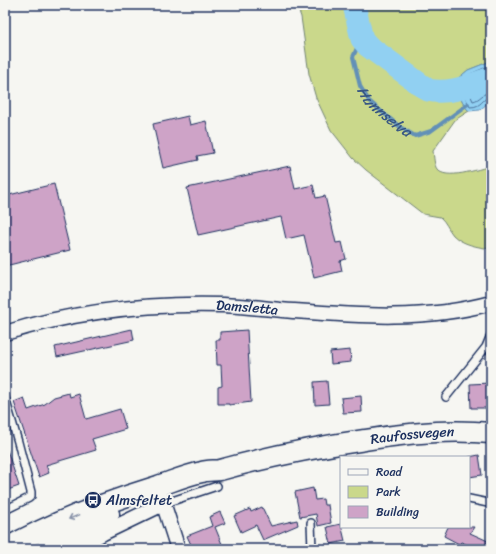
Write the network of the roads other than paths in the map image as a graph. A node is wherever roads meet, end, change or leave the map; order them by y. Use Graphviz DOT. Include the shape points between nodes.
graph roads {
  1 [pos="491,303"];
  2 [pos="5,333"];
  3 [pos="491,335"];
  4 [pos="446,397"];
  5 [pos="5,398"];
  6 [pos="491,433"];
  7 [pos="160,494"];
  8 [pos="470,500"];
  9 [pos="491,505"];
  10 [pos="5,510"];
  11 [pos="311,523"];
  12 [pos="5,549"];
  13 [pos="46,549"];
  14 [pos="74,549"];
  15 [pos="178,549"];
  16 [pos="312,549"];
  1 -- 2 [label="street, Damsletta" via="425,315 401,316 222,305 162,305 111,310"];
  3 -- 4 [label="lane" via="486,347"];
  5 -- 10 [label="lane" via="31,492 28,498"];
  6 -- 7 [label="main road, Raufossvegen" via="463,431 388,436 295,452 217,478 203,471"];
  7 -- 12 [label="main road, Raufossvegen, one-way" via="119,499 70,518"];
  7 -- 13 [label="main road, Raufossvegen" via="109,514"];
  7 -- 14 [label="street" via="103,533"];
  7 -- 15 [label="street"];
  8 -- 9 [label="lane"];
  11 -- 16 [label="lane"];
}
